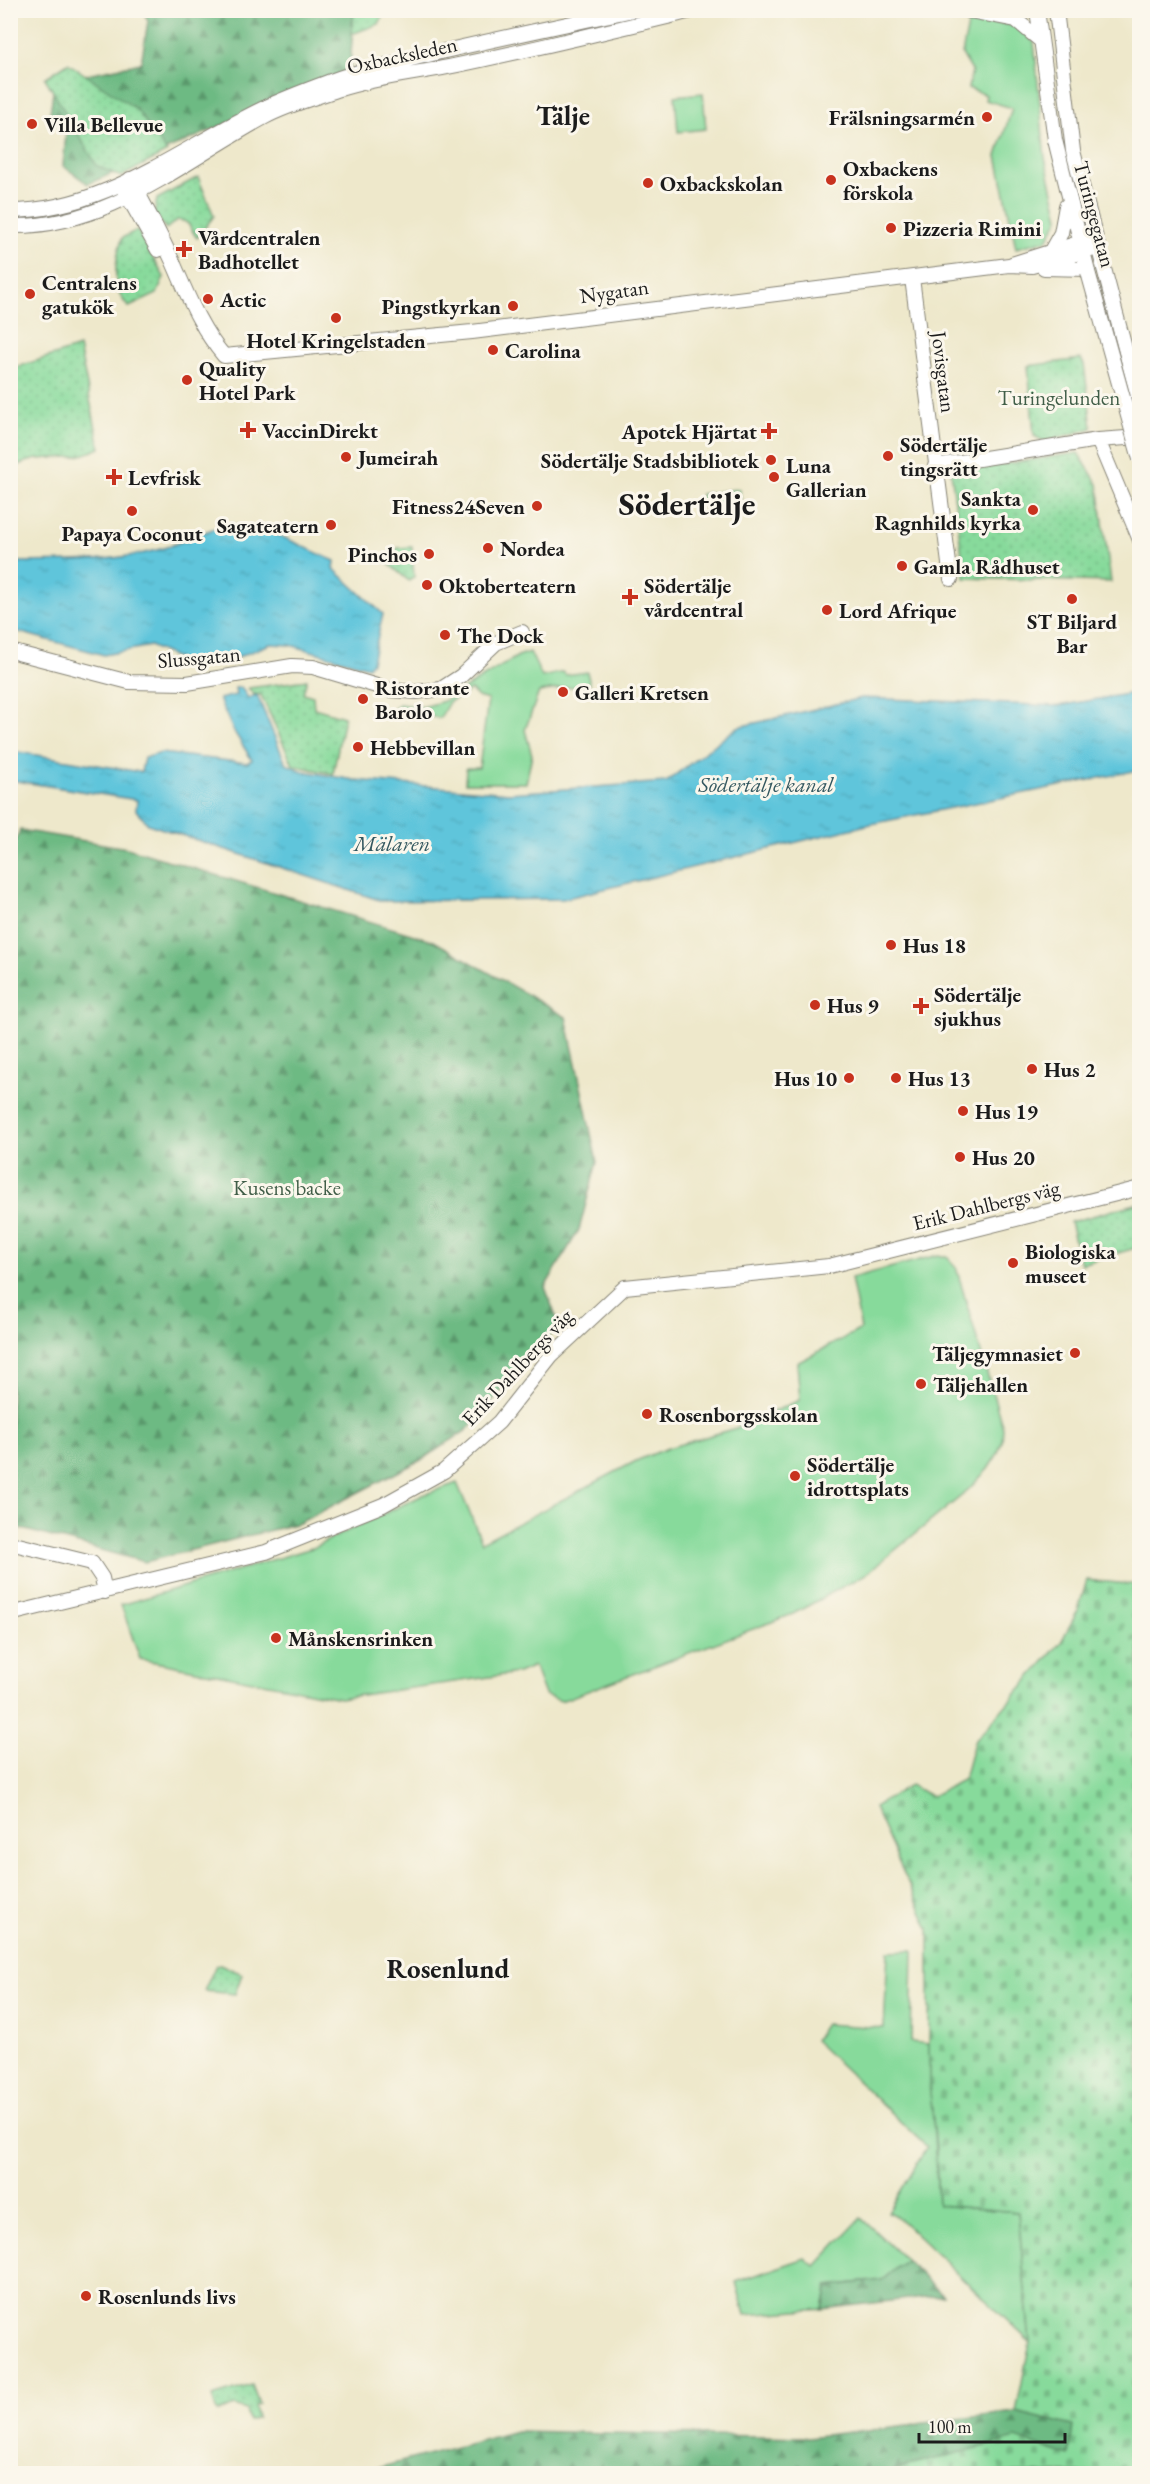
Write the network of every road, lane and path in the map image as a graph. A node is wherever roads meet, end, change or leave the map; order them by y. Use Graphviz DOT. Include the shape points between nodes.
graph roads {
  1 [pos="633,10"];
  2 [pos="696,10"];
  3 [pos="964,10"];
  4 [pos="1037,10"];
  5 [pos="1056,10"];
  6 [pos="1040,40"];
  7 [pos="129,188"];
  8 [pos="1067,195"];
  9 [pos="10,211"];
  10 [pos="10,226"];
  11 [pos="1097,243"];
  12 [pos="1081,248"];
  13 [pos="1052,249"];
  14 [pos="1009,265"];
  15 [pos="1032,266"];
  16 [pos="1088,271"];
  17 [pos="912,278"];
  18 [pos="1140,405"];
  19 [pos="1140,437"];
  20 [pos="1098,440"];
  21 [pos="1140,459"];
  22 [pos="935,466"];
  23 [pos="1140,540"];
  24 [pos="951,579"];
  25 [pos="522,632"];
  26 [pos="10,651"];
  27 [pos="1140,1188"];
  28 [pos="10,1543"];
  29 [pos="105,1592"];
  30 [pos="10,1614"];
  1 -- 7 [label="street, Oxbacksleden" via="462,46 338,78 265,107"];
  2 -- 7 [label="street, Oxbacksleden" via="341,89 267,116"];
  3 -- 6 [label="street" via="1016,20"];
  4 -- 6 [label="street, Turingegatan"];
  5 -- 11 [label="street, Turingegatan" via="1073,151"];
  6 -- 8 [label="street, Turingegatan"];
  7 -- 9 [label="street" via="41,211"];
  7 -- 10 [label="street" via="72,219"];
  7 -- 17 [label="street, Nygatan" via="212,342 224,356 472,332"];
  8 -- 12 [label="street, Turingegatan"];
  8 -- 13 [label="street" via="1064,224"];
  11 -- 12 [label="street, Nygatan"];
  11 -- 18 [label="street, Turingegatan"];
  12 -- 13 [label="street, Nygatan"];
  12 -- 15 [label="street, Nygatan"];
  12 -- 16 [label="street, Turingegatan"];
  13 -- 14 [label="street, Nygatan"];
  14 -- 15 [label="street, Nygatan"];
  14 -- 17 [label="street, Nygatan"];
  15 -- 16 [label="street"];
  16 -- 21 [label="street, Turingegatan, bridge"];
  17 -- 22 [label="street, Jovisgatan"];
  19 -- 20 [label="street"];
  20 -- 22 [label="street"];
  20 -- 23 [label="street"];
  22 -- 24 [label="street, Jovisgatan"];
  25 -- 26 [label="street, Slussgatan" via="496,643 441,689 416,692 390,690 313,667 292,666 187,683 129,682"];
  27 -- 29 [label="street, Erik Dahlbergs väg" via="829,1266 625,1287 551,1356 499,1422 444,1471 383,1505 266,1552"];
  28 -- 29 [label="street" via="92,1563"];
  29 -- 30 [label="street, Erik Dahlbergs väg"];
}
